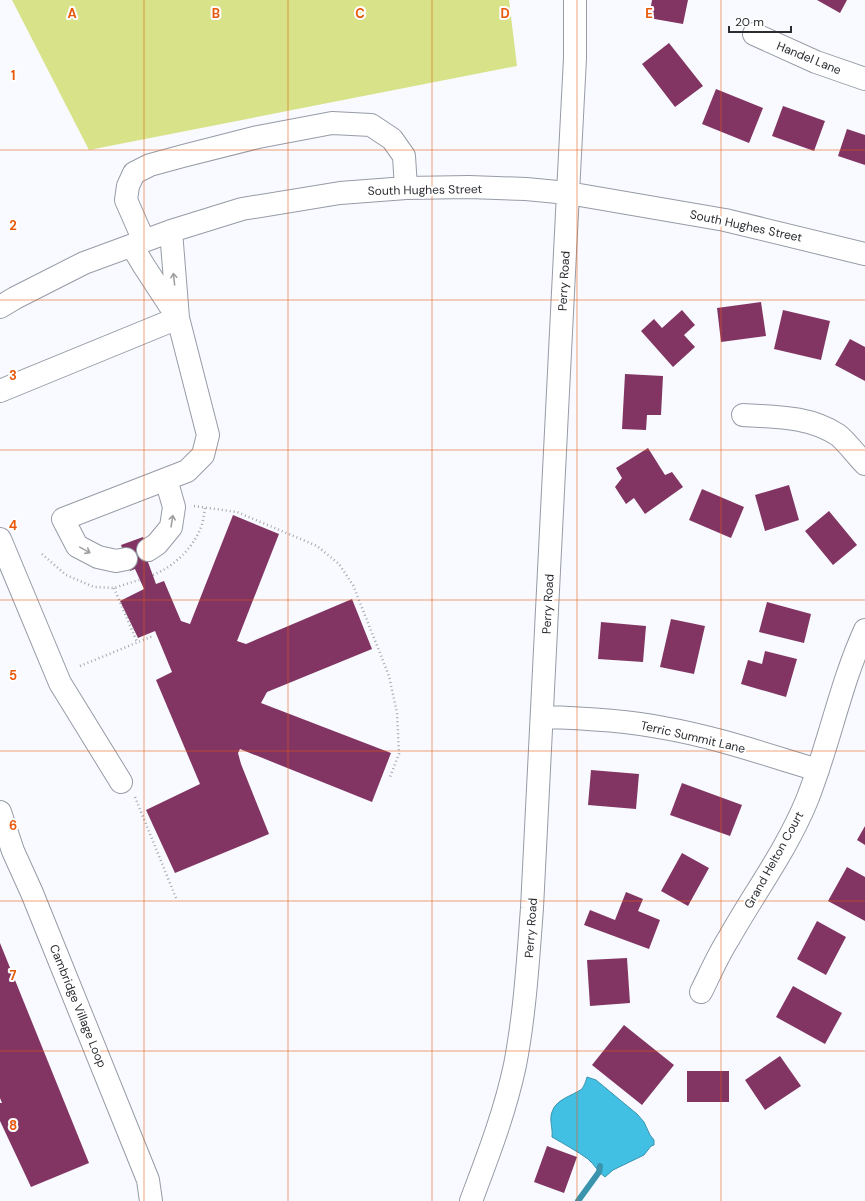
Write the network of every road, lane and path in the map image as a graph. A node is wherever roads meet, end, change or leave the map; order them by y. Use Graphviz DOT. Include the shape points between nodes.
graph roads {
  1 [pos="575,0"];
  2 [pos="754,34"];
  3 [pos="865,80"];
  4 [pos="406,188"];
  5 [pos="568,193"];
  6 [pos="170,231"];
  7 [pos="138,243"];
  8 [pos="865,254"];
  9 [pos="0,307"];
  10 [pos="178,318"];
  11 [pos="0,391"];
  12 [pos="743,415"];
  13 [pos="865,464"];
  14 [pos="166,479"];
  15 [pos="174,507"];
  16 [pos="0,539"];
  17 [pos="148,550"];
  18 [pos="126,558"];
  19 [pos="114,588"];
  20 [pos="865,630"];
  21 [pos="152,636"];
  22 [pos="137,642"];
  23 [pos="80,666"];
  24 [pos="542,717"];
  25 [pos="818,770"];
  26 [pos="390,777"];
  27 [pos="121,782"];
  28 [pos="0,812"];
  29 [pos="176,898"];
  30 [pos="701,992"];
  31 [pos="151,1201"];
  32 [pos="471,1201"];
  1 -- 5 [label="street, Perry Road"];
  2 -- 3 [label="street, Handel Lane" via="816,62"];
  4 -- 5 [label="street, South Hughes Street" via="469,187"];
  4 -- 6 [label="street, South Hughes Street" via="340,192 242,209"];
  4 -- 7 [label="street" via="404,156 392,139 371,125 332,123 258,137 163,161 134,173 128,186 126,200"];
  5 -- 8 [label="street, South Hughes Street" via="725,220"];
  5 -- 24 [label="street, Perry Road"];
  6 -- 7 [label="street, South Hughes Street"];
  10 -- 6 [label="street, one-way"];
  7 -- 9 [label="street, South Hughes Street" via="84,263"];
  7 -- 10 [label="street" via="144,266"];
  10 -- 11 [label="street"];
  10 -- 14 [label="street" via="208,435 202,455 187,471"];
  12 -- 13 [label="street" via="794,418 817,424 839,436"];
  14 -- 15 [label="street"];
  14 -- 18 [label="street, one-way" via="63,519 77,546 98,557 116,561"];
  17 -- 15 [label="street, one-way" via="158,544 171,527"];
  15 -- 26 [label="path" via="186,505 237,512 317,546 339,564 353,585 368,618 389,676 397,713 399,754"];
  16 -- 27 [label="street" via="60,683"];
  19 -- 22 [label="path"];
  20 -- 25 [label="street, Grand Helton Court"];
  21 -- 22 [label="path"];
  22 -- 23 [label="path"];
  24 -- 25 [label="street, Terric Summit Lane" via="599,719 665,728"];
  24 -- 32 [label="street, Perry Road" via="525,1005 505,1104"];
  25 -- 30 [label="street, Grand Helton Court" via="793,830 728,939"];
  27 -- 29 [label="path" via="133,792"];
  28 -- 31 [label="street, Cambridge Village Loop" via="13,851 148,1180"];
}
